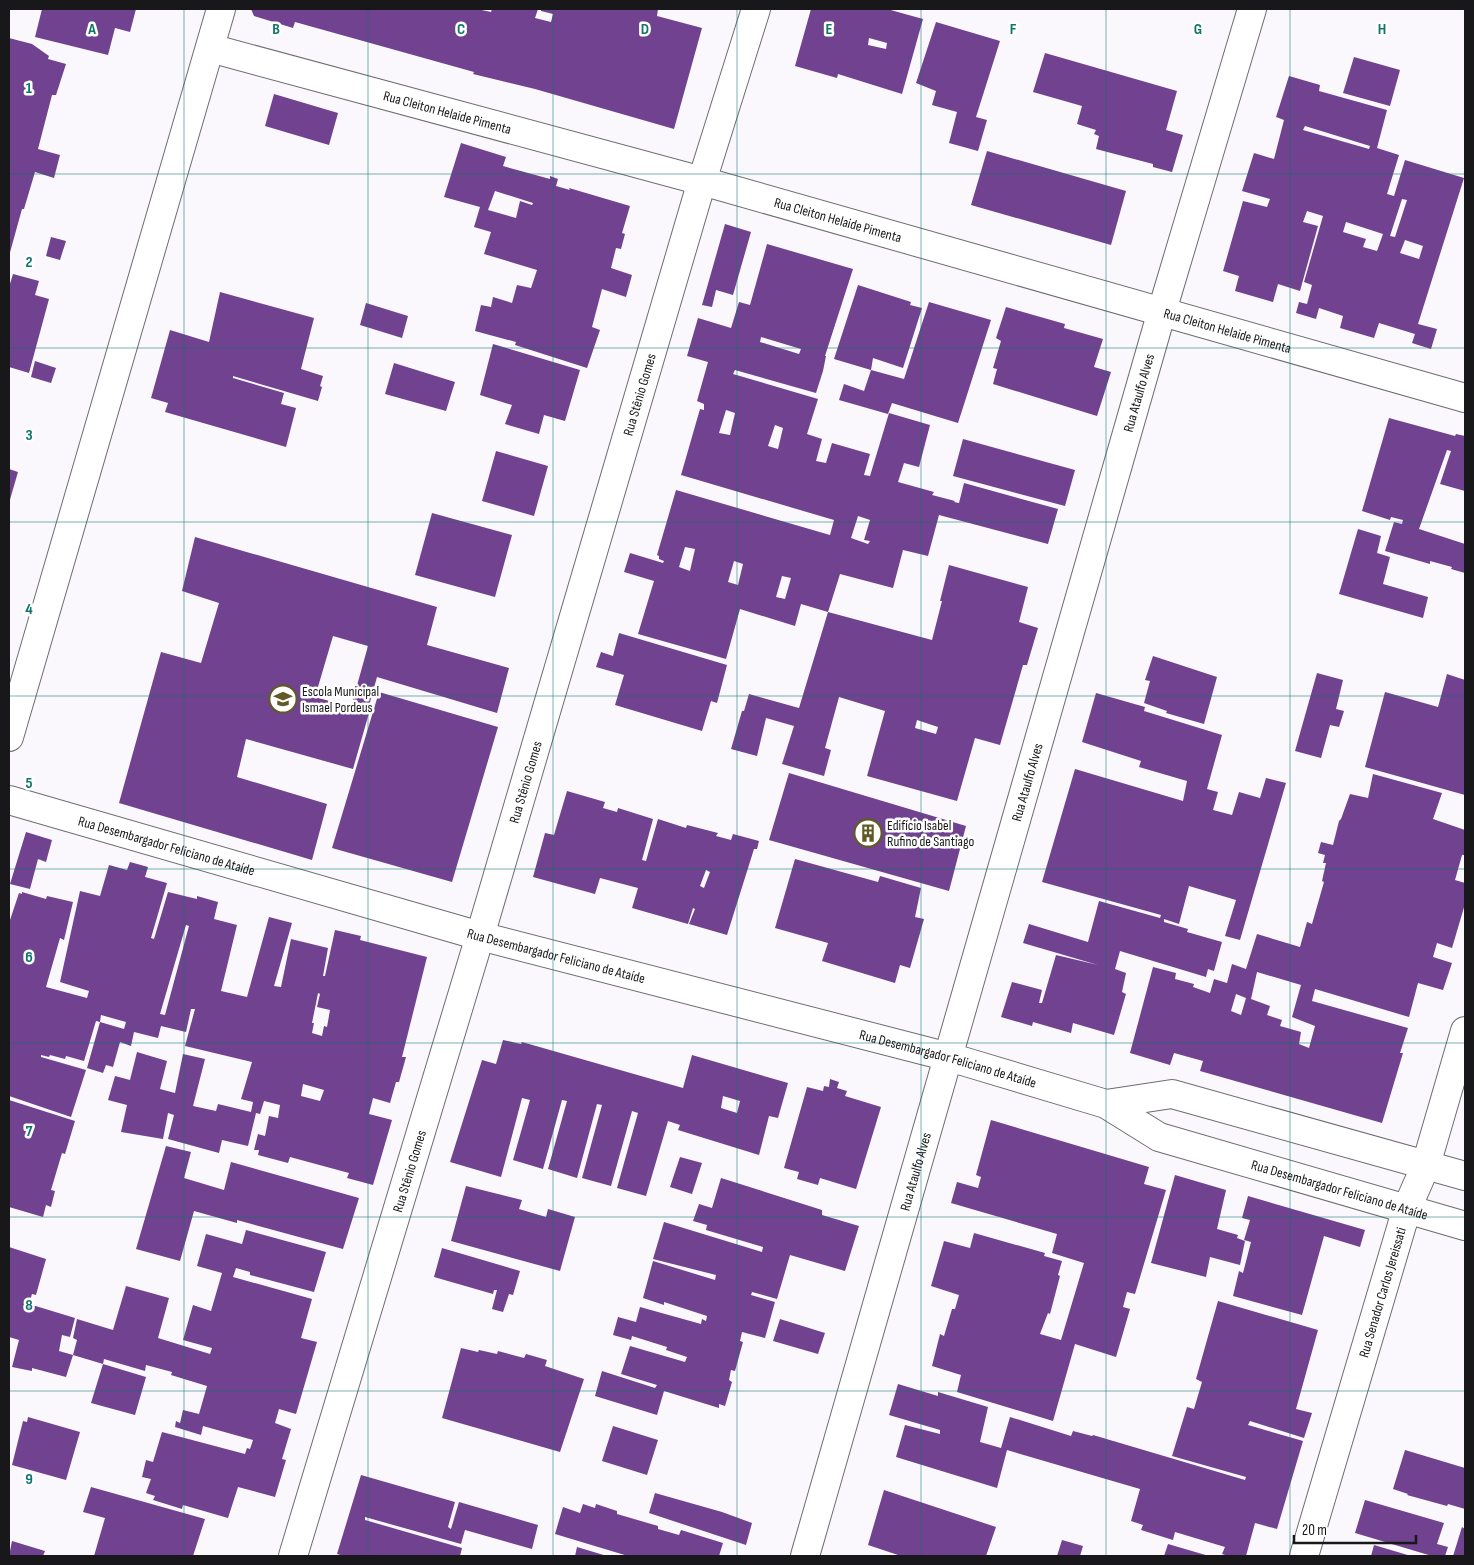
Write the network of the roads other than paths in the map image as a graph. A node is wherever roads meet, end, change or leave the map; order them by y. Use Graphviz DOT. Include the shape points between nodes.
graph roads {
  1 [pos="221,9"];
  2 [pos="756,9"];
  3 [pos="1252,9"];
  4 [pos="210,48"];
  5 [pos="702,181"];
  6 [pos="1162,311"];
  7 [pos="1465,398"];
  8 [pos="9,737"];
  9 [pos="9,800"];
  10 [pos="480,936"];
  11 [pos="1465,1031"];
  12 [pos="949,1057"];
  13 [pos="1106,1104"];
  14 [pos="1426,1165"];
  15 [pos="1465,1176"];
  16 [pos="1407,1208"];
  17 [pos="1465,1226"];
  18 [pos="293,1556"];
  19 [pos="805,1556"];
  20 [pos="1304,1556"];
  1 -- 4 [label="street"];
  2 -- 5 [label="street, Rua Stênio Gomes"];
  3 -- 6 [label="street, Rua Ataulfo Alves"];
  4 -- 5 [label="street, Rua Cleiton Helaide Pimenta"];
  4 -- 8 [label="street"];
  5 -- 6 [label="street, Rua Cleiton Helaide Pimenta"];
  5 -- 10 [label="street, Rua Stênio Gomes"];
  6 -- 7 [label="street, Rua Cleiton Helaide Pimenta"];
  6 -- 12 [label="street, Rua Ataulfo Alves"];
  9 -- 10 [label="street, Rua Desembargador Feliciano de Ataíde"];
  10 -- 12 [label="street, Rua Desembargador Feliciano de Ataíde"];
  10 -- 18 [label="street, Rua Stênio Gomes"];
  11 -- 14 [label="street, Rua Senador Carlos Jereissati"];
  12 -- 13 [label="street, Rua Desembargador Feliciano de Ataíde"];
  12 -- 19 [label="street, Rua Ataulfo Alves"];
  13 -- 14 [label="street, Rua Desembargador Feliciano de Ataíde" via="1172,1094"];
  13 -- 16 [label="street, Rua Desembargador Feliciano de Ataíde" via="1159,1137"];
  14 -- 15 [label="street, Rua Desembargador Feliciano de Ataíde"];
  14 -- 16 [label="street, Rua Senador Carlos Jereissati"];
  16 -- 17 [label="street, Rua Desembargador Feliciano de Ataíde"];
  16 -- 20 [label="street, Rua Senador Carlos Jereissati"];
}
